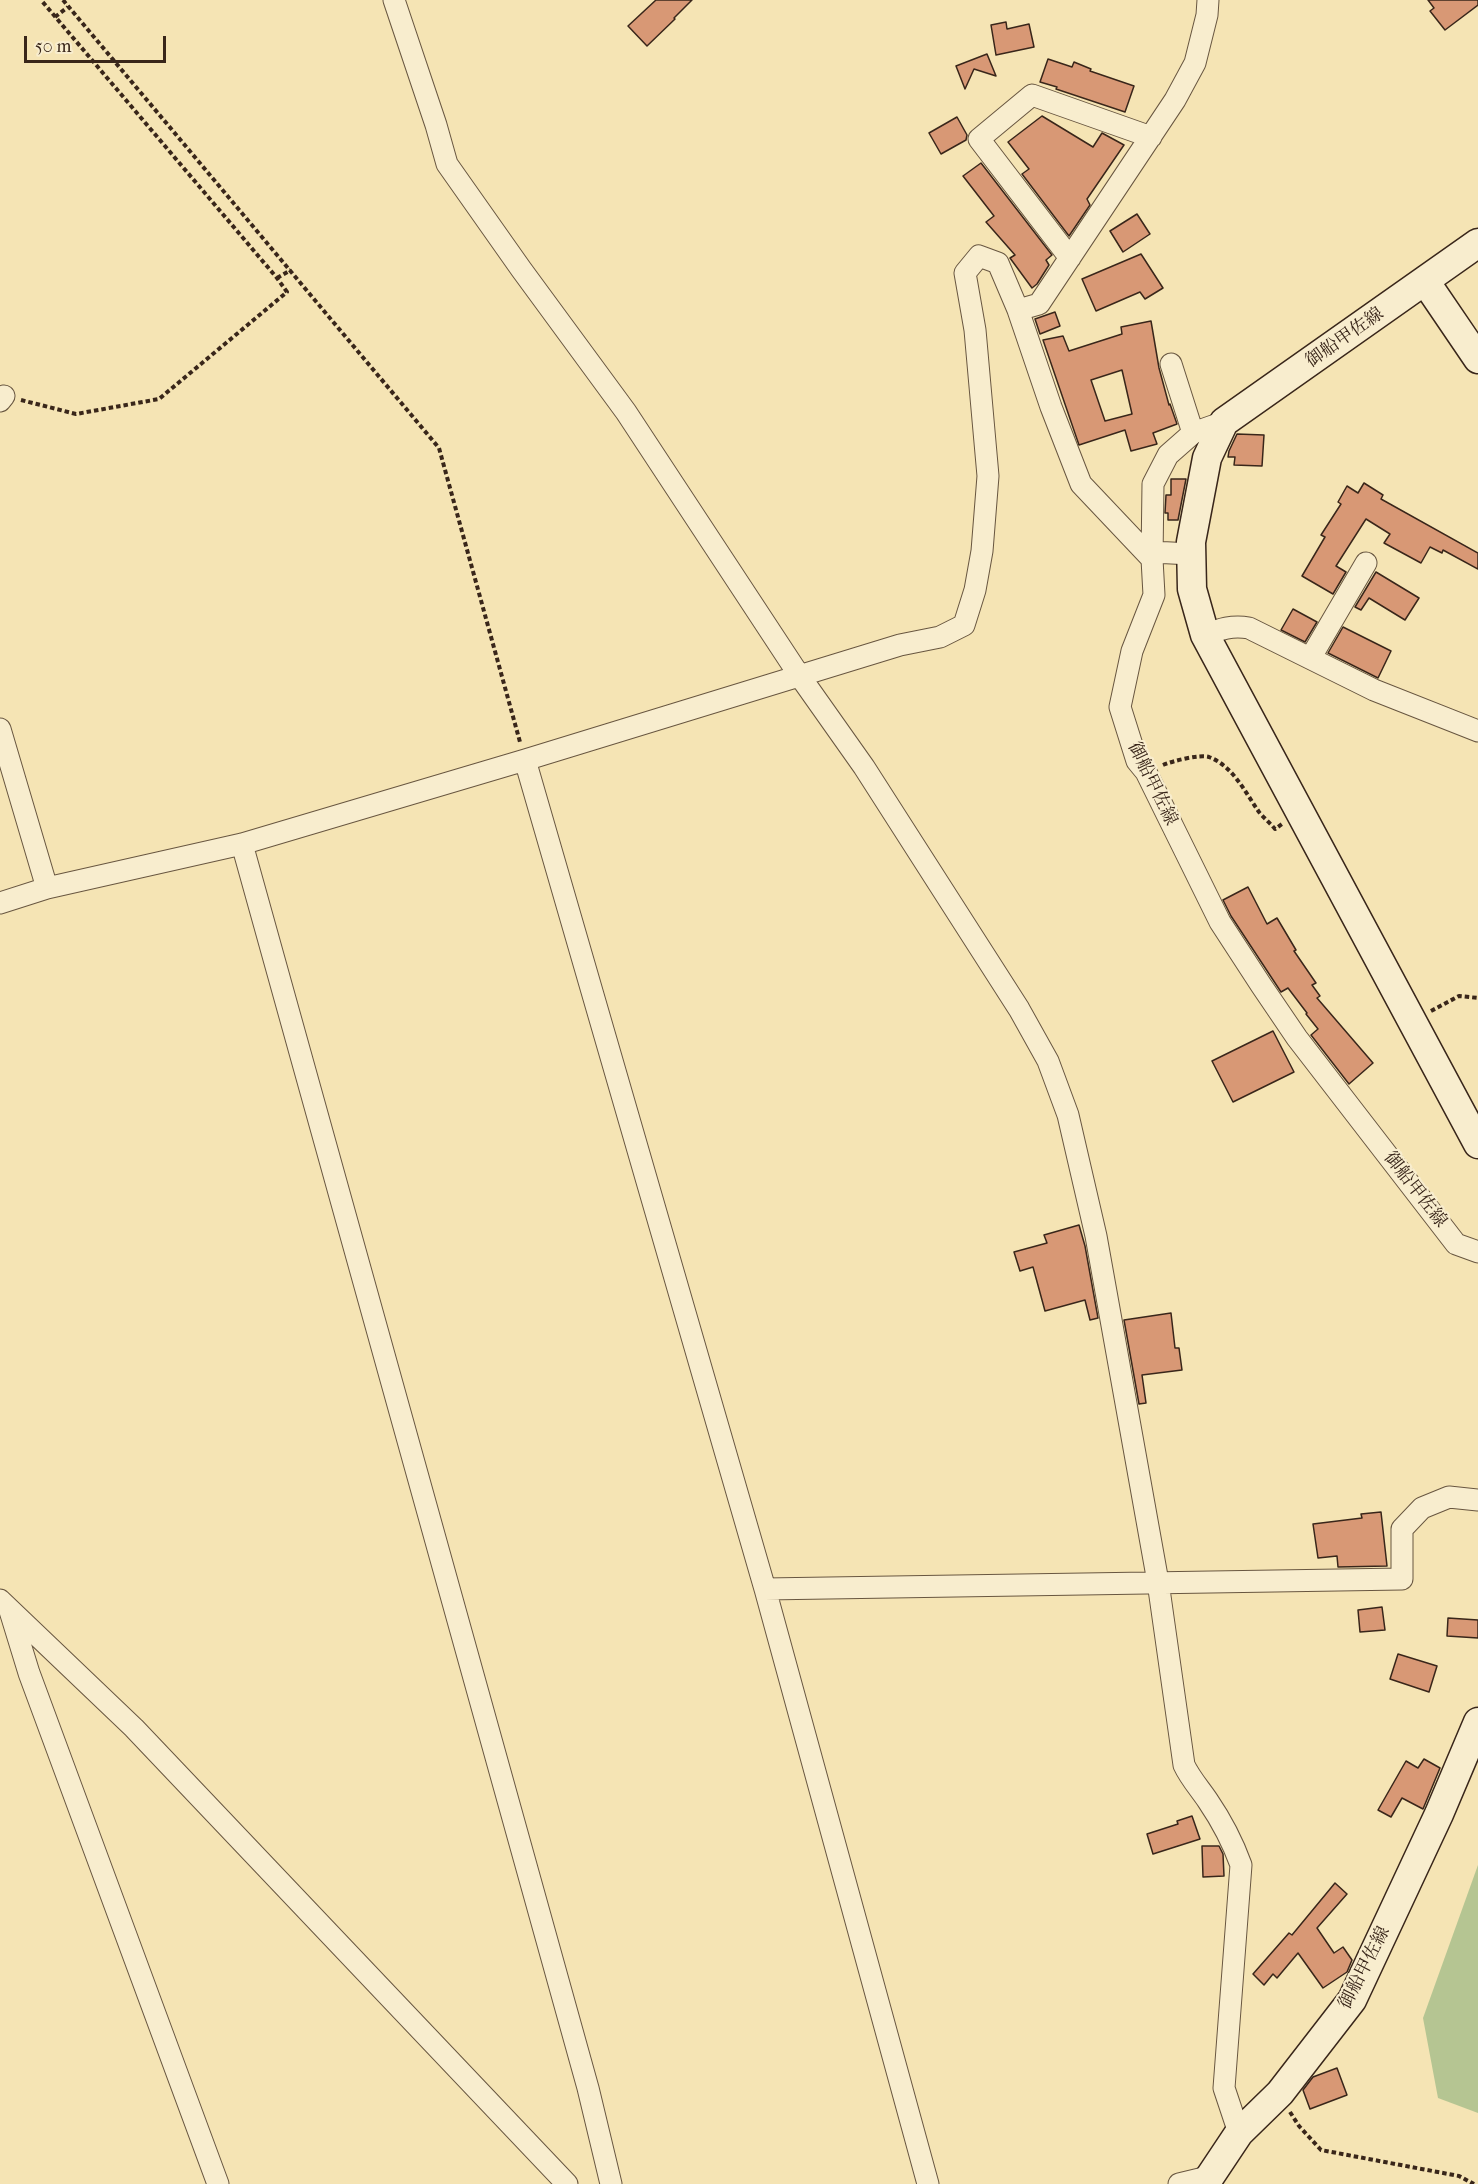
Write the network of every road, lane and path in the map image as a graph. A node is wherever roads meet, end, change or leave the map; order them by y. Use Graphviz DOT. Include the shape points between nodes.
graph roads {
  1 [pos="41,0"];
  2 [pos="63,0"];
  3 [pos="394,0"];
  4 [pos="1208,0"];
  5 [pos="69,7"];
  6 [pos="55,17"];
  7 [pos="1151,137"];
  8 [pos="1478,243"];
  9 [pos="1070,258"];
  10 [pos="291,270"];
  11 [pos="277,278"];
  12 [pos="1425,281"];
  13 [pos="1018,310"];
  14 [pos="1478,359"];
  15 [pos="1171,364"];
  16 [pos="2,398"];
  17 [pos="1224,422"];
  18 [pos="1193,434"];
  19 [pos="1191,554"];
  20 [pos="1152,555"];
  21 [pos="1366,563"];
  22 [pos="1205,635"];
  23 [pos="1311,657"];
  24 [pos="799,675"];
  25 [pos="0,729"];
  26 [pos="1478,731"];
  27 [pos="525,760"];
  28 [pos="1146,772"];
  29 [pos="1300,812"];
  30 [pos="242,844"];
  31 [pos="47,888"];
  32 [pos="0,903"];
  33 [pos="1478,998"];
  34 [pos="1412,1021"];
  35 [pos="1478,1144"];
  36 [pos="1478,1252"];
  37 [pos="1478,1500"];
  38 [pos="1158,1582"];
  39 [pos="765,1589"];
  40 [pos="4,1604"];
  41 [pos="1478,1722"];
  42 [pos="1280,2093"];
  43 [pos="1239,2133"];
  44 [pos="1207,2180"];
  45 [pos="218,2184"];
  46 [pos="567,2184"];
  47 [pos="611,2184"];
  48 [pos="928,2184"];
  49 [pos="1179,2184"];
  50 [pos="1474,2184"];
  1 -- 6 [label="path"];
  2 -- 5 [label="path"];
  3 -- 24 [label="street" via="447,164 626,412"];
  4 -- 7 [label="street" via="1195,63"];
  5 -- 6 [label="path"];
  5 -- 10 [label="path"];
  6 -- 11 [label="path"];
  7 -- 9 [label="street"];
  7 -- 9 [label="street" via="1032,95 979,139"];
  8 -- 12 [label="main road, 御船甲佐線"];
  9 -- 13 [label="street" via="1039,303"];
  10 -- 11 [label="path"];
  10 -- 27 [label="path" via="439,448"];
  11 -- 16 [label="path" via="287,292 159,399 76,414"];
  12 -- 14 [label="main road"];
  12 -- 17 [label="main road, 御船甲佐線"];
  13 -- 20 [label="street" via="1081,484"];
  13 -- 24 [label="street" via="998,263 979,256 965,273 975,330 988,476 982,551 964,625 940,637"];
  15 -- 18 [label="street"];
  17 -- 18 [label="street, 御船甲佐線"];
  17 -- 19 [label="main road" via="1207,458"];
  18 -- 20 [label="street, 御船甲佐線" via="1168,454 1153,484"];
  19 -- 20 [label="street"];
  19 -- 22 [label="main road" via="1192,589"];
  20 -- 28 [label="street, 御船甲佐線" via="1154,595 1132,651 1120,707 1137,761"];
  21 -- 23 [label="street"];
  22 -- 23 [label="street" via="1229,627 1249,628"];
  22 -- 29 [label="main road"];
  23 -- 26 [label="street" via="1374,690"];
  24 -- 27 [label="street"];
  24 -- 38 [label="street" via="864,767 1019,1009 1048,1061 1068,1114 1096,1236"];
  25 -- 31 [label="street"];
  27 -- 30 [label="street"];
  27 -- 39 [label="street"];
  28 -- 29 [label="path" via="1171,762 1207,756 1227,769 1275,829"];
  28 -- 36 [label="street, 御船甲佐線" via="1220,922 1297,1038 1456,1244"];
  29 -- 34 [label="main road"];
  30 -- 31 [label="street"];
  30 -- 47 [label="street" via="585,2076"];
  31 -- 32 [label="street"];
  33 -- 34 [label="path" via="1459,996"];
  34 -- 35 [label="main road"];
  37 -- 38 [label="street" via="1449,1497 1422,1508 1402,1529 1402,1579"];
  38 -- 39 [label="street"];
  38 -- 43 [label="street" via="1184,1765 1236,1850 1241,1865 1224,2088"];
  39 -- 48 [label="street"];
  40 -- 45 [label="street"];
  40 -- 46 [label="street" via="134,1728"];
  41 -- 42 [label="main road, 御船甲佐線" via="1352,2000"];
  42 -- 43 [label="main road, 御船甲佐線"];
  42 -- 50 [label="path" via="1299,2126 1322,2150 1459,2176"];
  43 -- 44 [label="main road, 御船甲佐線"];
  44 -- 49 [label="street"];
}
